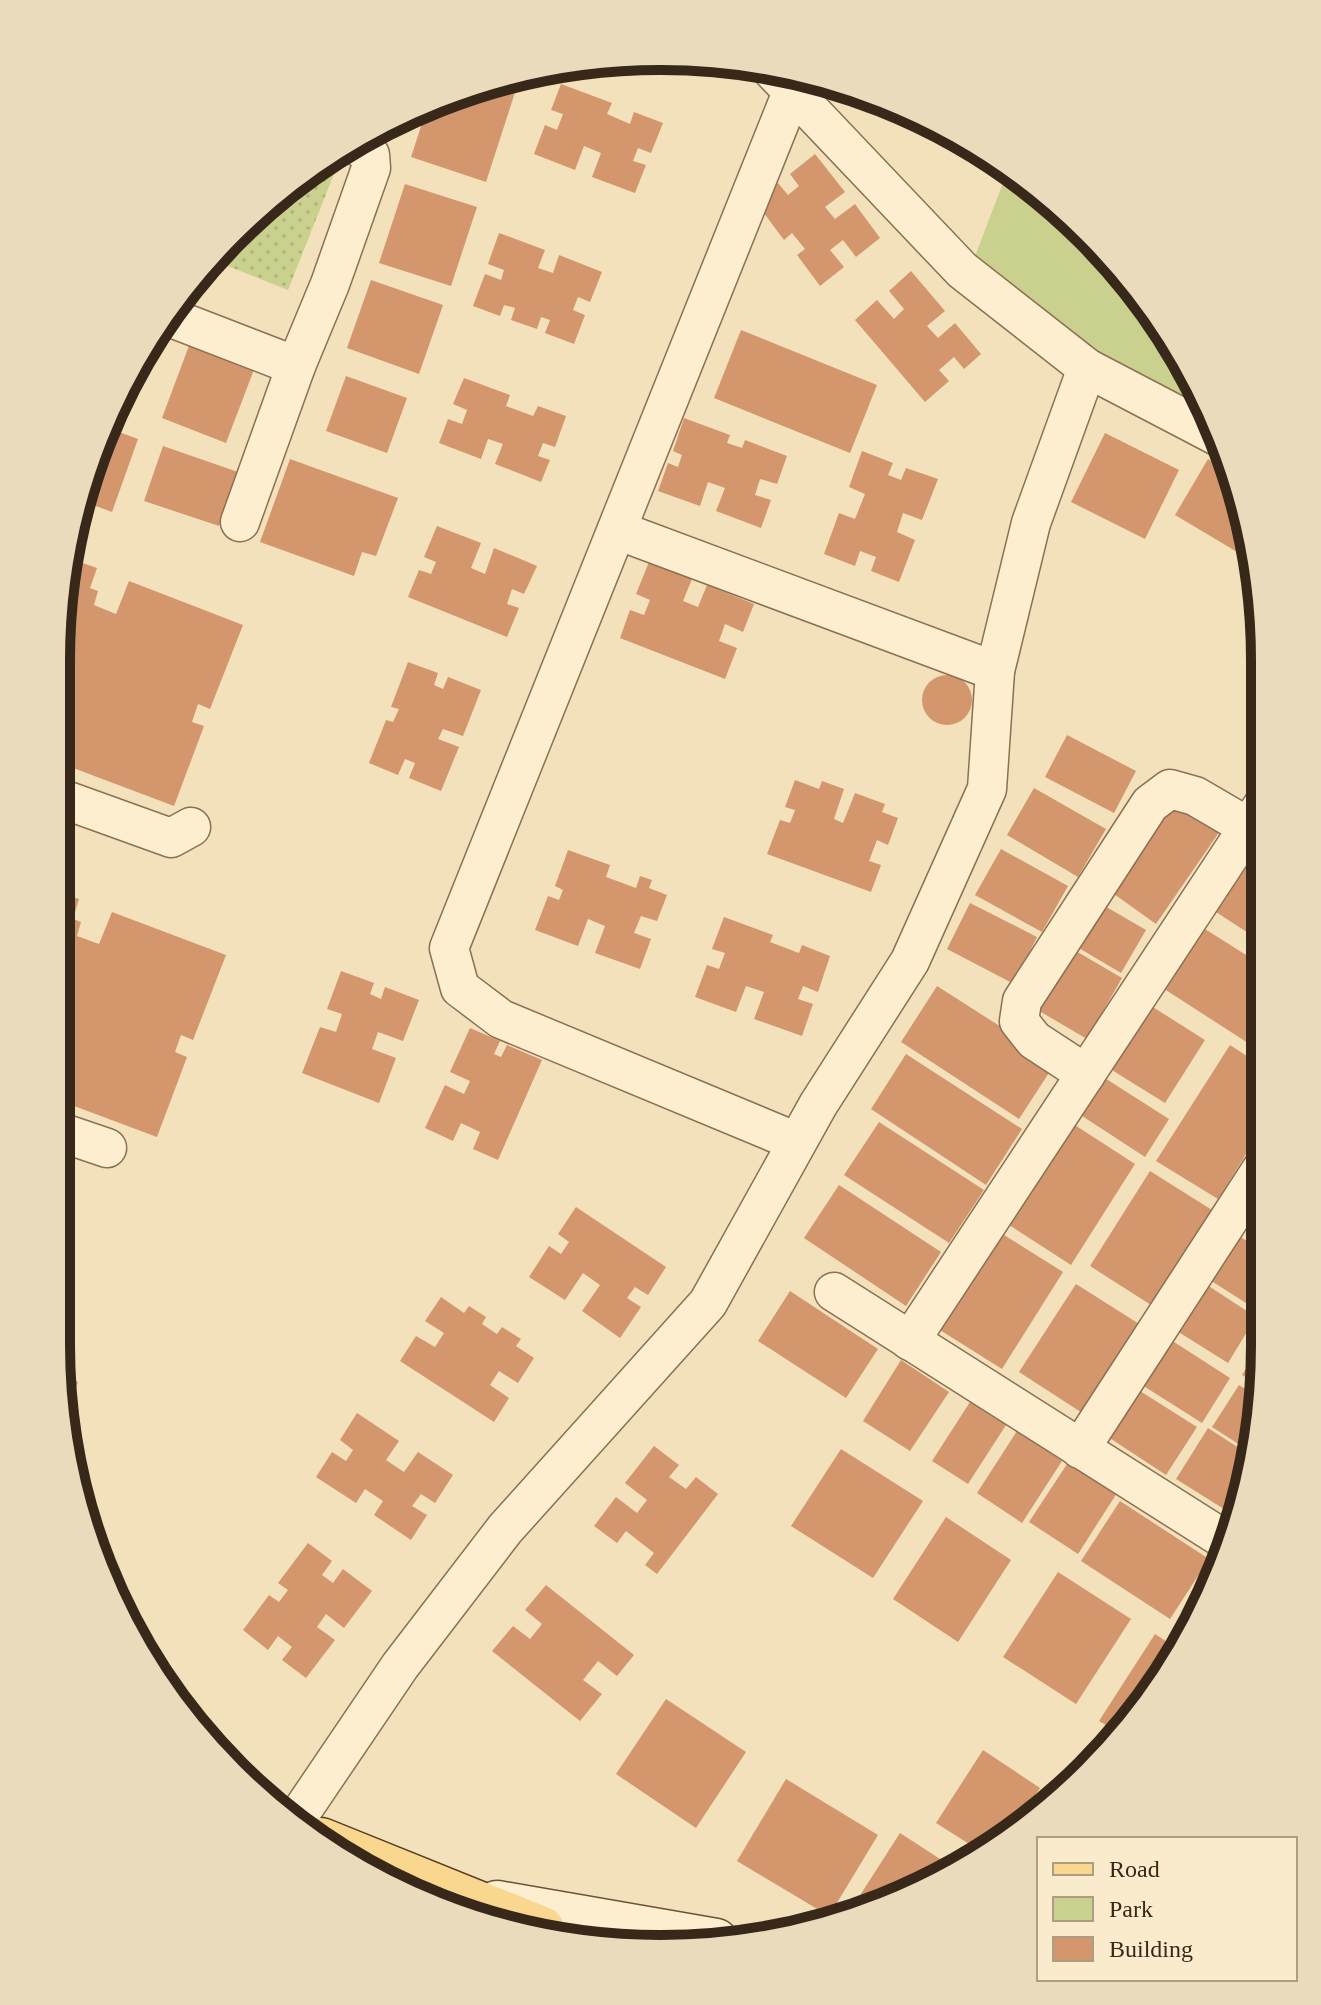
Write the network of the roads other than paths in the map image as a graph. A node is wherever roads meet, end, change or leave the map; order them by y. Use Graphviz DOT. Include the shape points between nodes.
graph roads {
  1 [pos="781,82"];
  2 [pos="785,83"];
  3 [pos="363,150"];
  4 [pos="178,321"];
  5 [pos="296,366"];
  6 [pos="1087,368"];
  7 [pos="1203,429"];
  8 [pos="240,522"];
  9 [pos="617,530"];
  10 [pos="995,671"];
  11 [pos="70,802"];
  12 [pos="1251,814"];
  13 [pos="1251,824"];
  14 [pos="191,827"];
  15 [pos="1086,1074"];
  16 [pos="70,1135"];
  17 [pos="797,1142"];
  18 [pos="107,1148"];
  19 [pos="1251,1185"];
  20 [pos="834,1292"];
  21 [pos="910,1341"];
  22 [pos="1080,1449"];
  23 [pos="1219,1536"];
  24 [pos="301,1813"];
  25 [pos="378,1863"];
  26 [pos="463,1897"];
  27 [pos="506,1914"];
  28 [pos="679,1935"];
  1 -- 9 [label="street"];
  2 -- 6 [label="street" via="962,270"];
  3 -- 5 [label="street" via="370,155 371,168"];
  4 -- 5 [label="street"];
  5 -- 8 [label="street"];
  6 -- 7 [label="street"];
  6 -- 10 [label="street" via="1031,523"];
  9 -- 10 [label="street"];
  9 -- 17 [label="street" via="449,948 460,988 501,1019"];
  10 -- 17 [label="street" via="987,789 910,961"];
  11 -- 14 [label="street" via="171,838"];
  12 -- 15 [label="street" via="1170,789 1150,804 1022,1001 1019,1021 1034,1040"];
  13 -- 15 [label="street"];
  15 -- 21 [label="street"];
  16 -- 18 [label="street"];
  17 -- 24 [label="street" via="708,1303 505,1529 400,1666"];
  19 -- 22 [label="street"];
  20 -- 21 [label="street"];
  21 -- 22 [label="street"];
  22 -- 23 [label="street"];
  25 -- 26 [label="main road"];
  26 -- 27 [label="main road"];
  26 -- 28 [label="main road"];
}
